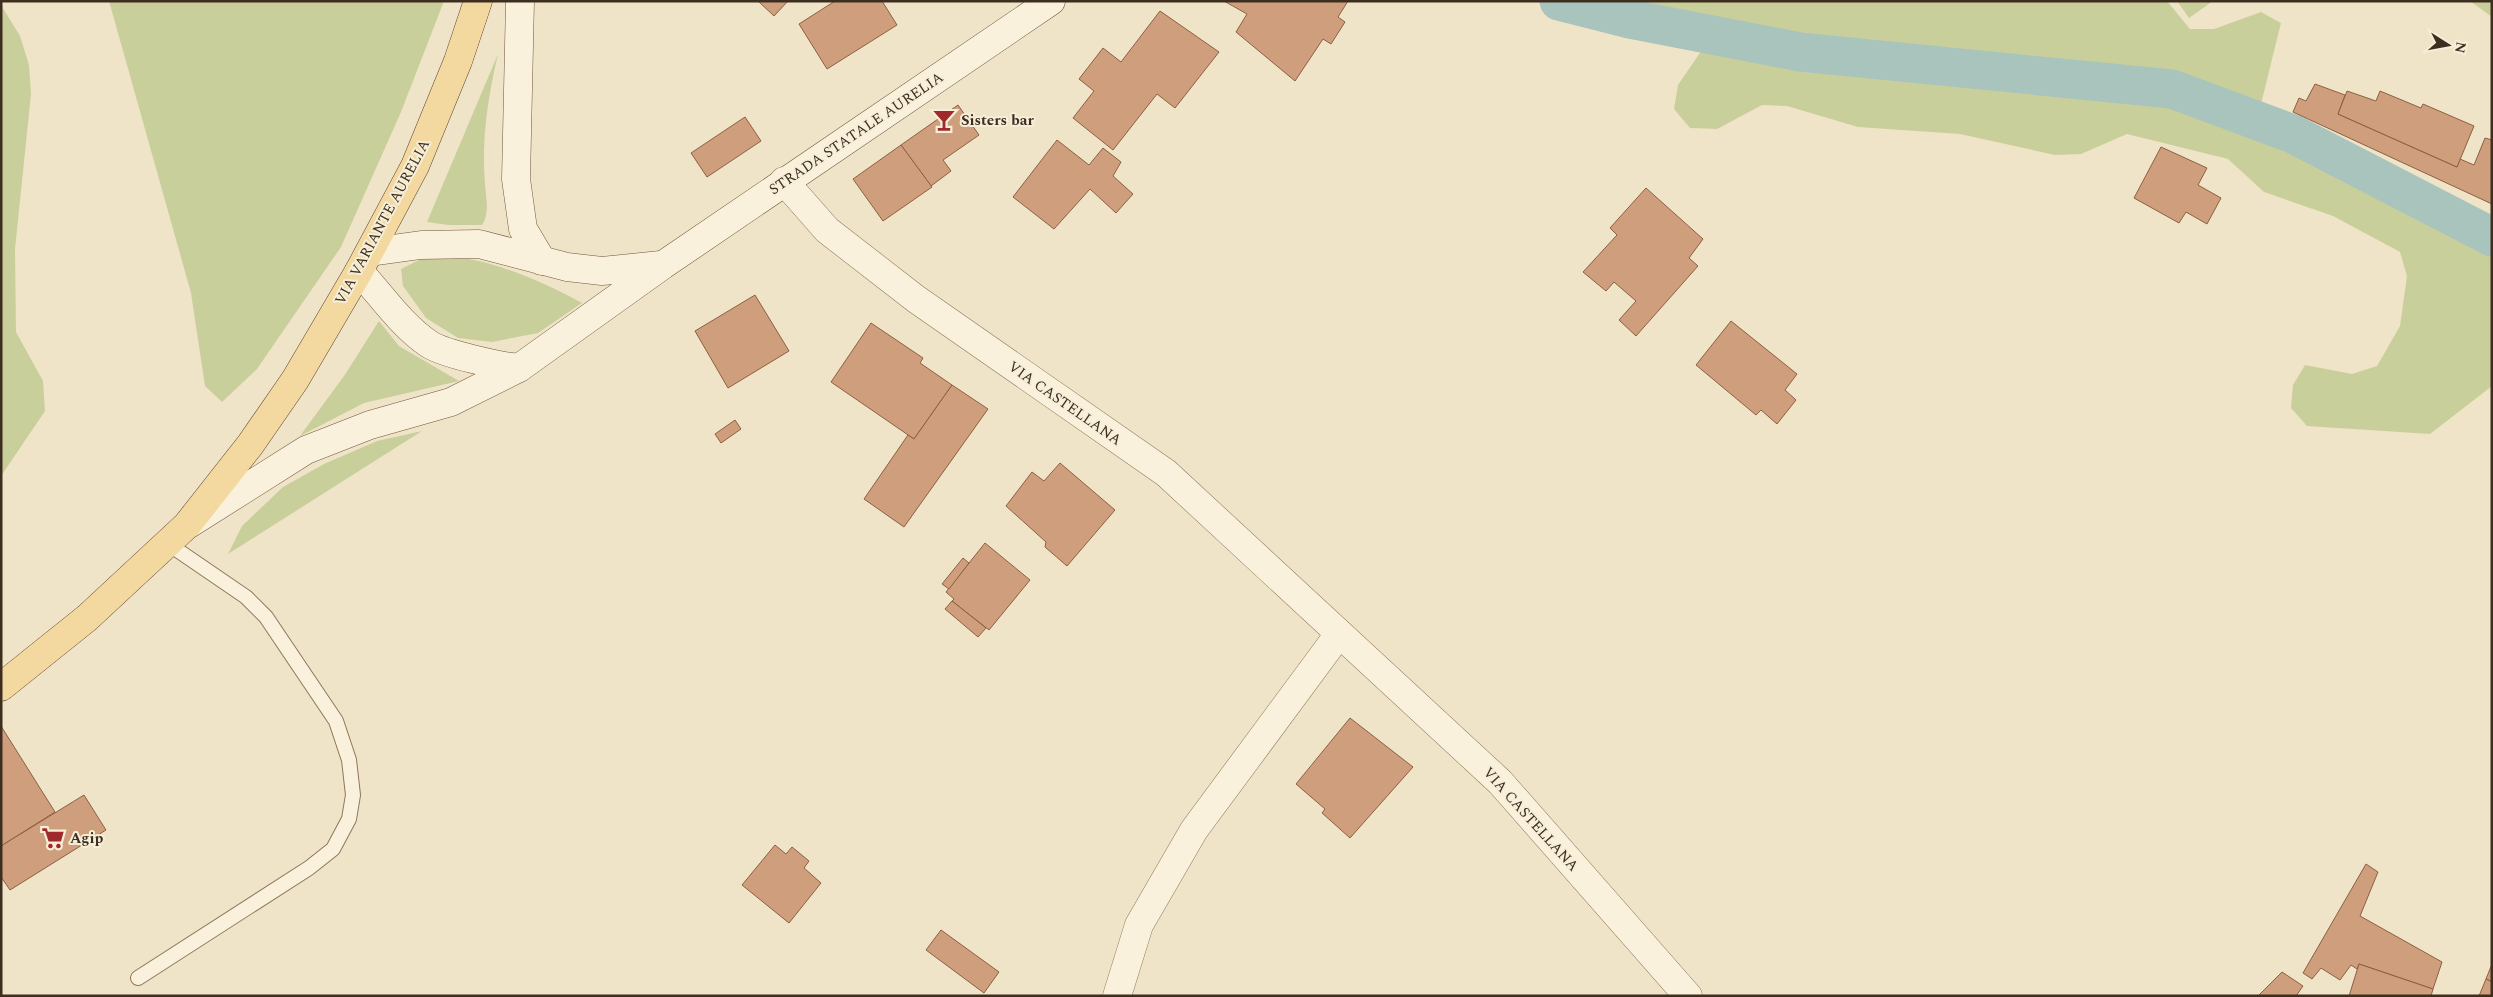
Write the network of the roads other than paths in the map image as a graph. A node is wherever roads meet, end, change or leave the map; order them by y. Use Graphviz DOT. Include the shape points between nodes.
graph roads {
  1 [pos="478,1"];
  2 [pos="520,1"];
  3 [pos="1051,1"];
  4 [pos="784,181"];
  5 [pos="542,260"];
  6 [pos="364,261"];
  7 [pos="663,264"];
  8 [pos="519,368"];
  9 [pos="295,380"];
  10 [pos="187,526"];
  11 [pos="167,543"];
  12 [pos="1339,634"];
  13 [pos="1,687"];
  14 [pos="138,978"];
  15 [pos="1117,996"];
  16 [pos="1688,996"];
  1 -- 6 [label="main road, VIA VARIANTE AURELIA" via="458,61 415,166"];
  2 -- 5 [label="main road" via="516,179 523,229"];
  3 -- 4 [label="main road, STRADA STATALE AURELIA"];
  4 -- 7 [label="main road, STRADA STATALE AURELIA"];
  4 -- 12 [label="main road, VIA CASTELLANA" via="827,230 916,299 1166,473"];
  5 -- 6 [label="main road, STRADA STATALE AURELIA" via="479,244 421,245"];
  5 -- 7 [label="main road, STRADA STATALE AURELIA" via="602,271"];
  6 -- 8 [label="main road" via="412,330 431,345 497,365"];
  6 -- 9 [label="main road, VIA VARIANTE AURELIA"];
  7 -- 8 [label="main road, STRADA STATALE AURELIA"];
  8 -- 10 [label="main road, STRADA STATALE AURELIA" via="451,402 370,425 306,450"];
  9 -- 10 [label="main road, STRADA STATALE AURELIA"];
  10 -- 11 [label="main road, STRADA STATALE AURELIA"];
  11 -- 13 [label="main road, STRADA STATALE AURELIA" via="87,618"];
  11 -- 14 [label="lane" via="246,597 266,617 336,721 349,760 353,795 349,819 333,849 309,868"];
  12 -- 15 [label="main road" via="1194,830 1139,926"];
  12 -- 16 [label="main road, VIA CASTELLANA" via="1500,782"];
}
